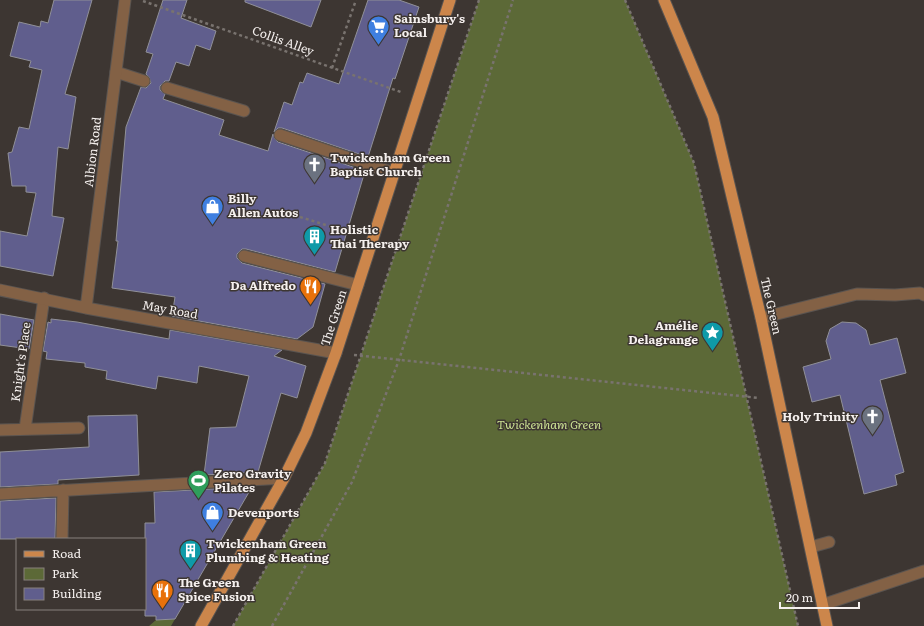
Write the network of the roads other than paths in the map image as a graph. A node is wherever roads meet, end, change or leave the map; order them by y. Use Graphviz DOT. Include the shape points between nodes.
graph roads {
  1 [pos="125,0"];
  2 [pos="450,0"];
  3 [pos="664,0"];
  4 [pos="116,72"];
  5 [pos="144,81"];
  6 [pos="167,88"];
  7 [pos="244,111"];
  8 [pos="280,135"];
  9 [pos="394,173"];
  10 [pos="244,256"];
  11 [pos="358,285"];
  12 [pos="0,290"];
  13 [pos="924,295"];
  14 [pos="44,298"];
  15 [pos="86,308"];
  16 [pos="761,318"];
  17 [pos="336,353"];
  18 [pos="79,428"];
  19 [pos="25,429"];
  20 [pos="0,430"];
  21 [pos="284,478"];
  22 [pos="63,490"];
  23 [pos="0,494"];
  24 [pos="62,538"];
  25 [pos="829,542"];
  26 [pos="810,547"];
  27 [pos="924,571"];
  28 [pos="822,605"];
  29 [pos="201,626"];
  30 [pos="826,626"];
  1 -- 4 [label="street, Albion Road"];
  2 -- 9 [label="main road, The Green"];
  3 -- 16 [label="main road, The Green" via="713,117"];
  4 -- 5 [label="street"];
  4 -- 15 [label="street, Albion Road"];
  6 -- 7 [label="street"];
  8 -- 9 [label="street"];
  9 -- 11 [label="main road, The Green"];
  10 -- 11 [label="street"];
  11 -- 17 [label="main road, The Green"];
  12 -- 14 [label="street, May Road"];
  13 -- 16 [label="street" via="857,294"];
  14 -- 15 [label="street, May Road"];
  14 -- 19 [label="street, Knight's Place"];
  15 -- 17 [label="street, May Road"];
  16 -- 26 [label="main road, The Green"];
  17 -- 21 [label="main road, The Green" via="306,433"];
  18 -- 19 [label="street"];
  19 -- 20 [label="street"];
  21 -- 22 [label="street"];
  21 -- 29 [label="main road, The Green"];
  22 -- 23 [label="street"];
  22 -- 24 [label="street"];
  25 -- 26 [label="street"];
  26 -- 28 [label="main road, The Green"];
  27 -- 28 [label="street"];
  28 -- 30 [label="main road, The Green"];
}
